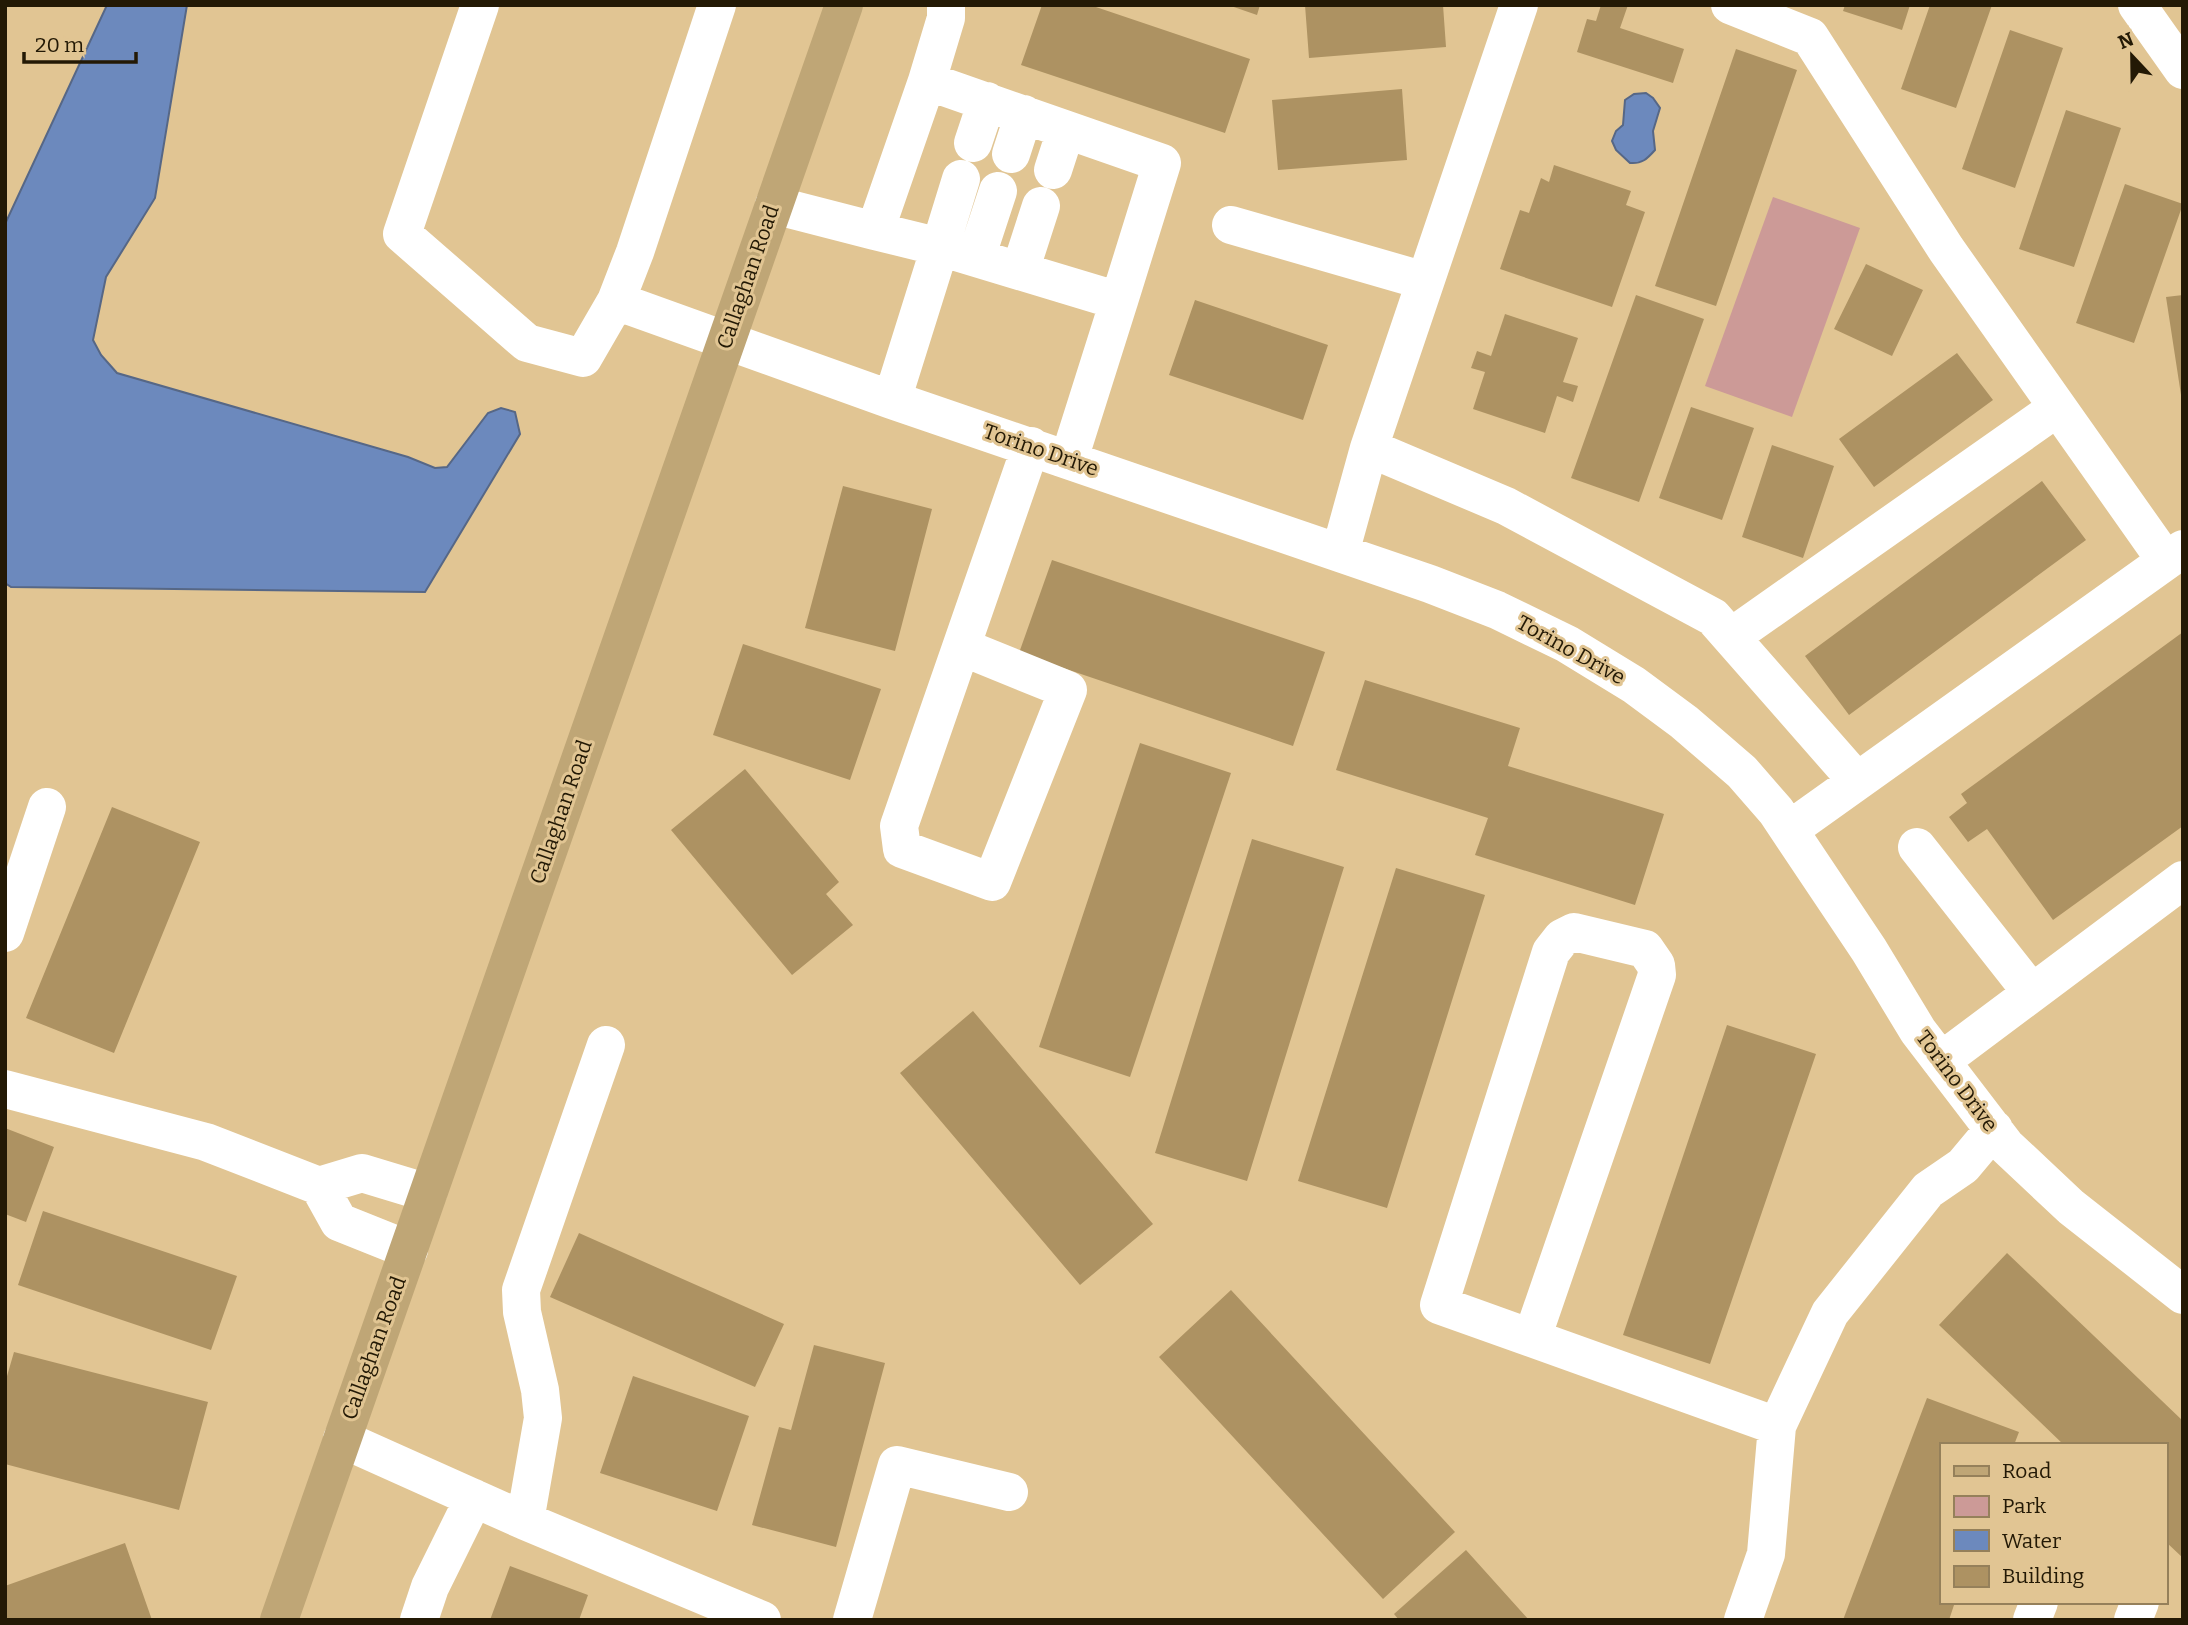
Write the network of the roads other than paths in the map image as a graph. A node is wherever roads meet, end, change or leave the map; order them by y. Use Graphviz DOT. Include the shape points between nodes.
graph roads {
  1 [pos="480,5"];
  2 [pos="717,5"];
  3 [pos="844,5"];
  4 [pos="946,5"];
  5 [pos="1519,5"];
  6 [pos="1730,5"];
  7 [pos="2137,5"];
  8 [pos="2183,70"];
  9 [pos="927,82"];
  10 [pos="986,101"];
  11 [pos="1024,114"];
  12 [pos="1066,130"];
  13 [pos="973,143"];
  14 [pos="1011,155"];
  15 [pos="1053,170"];
  16 [pos="961,179"];
  17 [pos="998,191"];
  18 [pos="774,205"];
  19 [pos="1041,206"];
  20 [pos="1231,225"];
  21 [pos="875,231"];
  22 [pos="940,247"];
  23 [pos="976,258"];
  24 [pos="1020,271"];
  25 [pos="1425,281"];
  26 [pos="616,301"];
  27 [pos="1119,301"];
  28 [pos="726,341"];
  29 [pos="892,400"];
  30 [pos="2057,408"];
  31 [pos="1031,446"];
  32 [pos="1369,448"];
  33 [pos="1069,459"];
  34 [pos="1340,553"];
  35 [pos="2174,555"];
  36 [pos="1731,637"];
  37 [pos="961,647"];
  38 [pos="1857,781"];
  39 [pos="47,807"];
  40 [pos="1789,830"];
  41 [pos="1917,847"];
  42 [pos="2183,880"];
  43 [pos="5,933"];
  44 [pos="2032,993"];
  45 [pos="606,1045"];
  46 [pos="1941,1061"];
  47 [pos="5,1089"];
  48 [pos="1994,1129"];
  49 [pos="319,1186"];
  50 [pos="428,1193"];
  51 [pos="409,1250"];
  52 [pos="2183,1295"];
  53 [pos="1532,1338"];
  54 [pos="1777,1426"];
  55 [pos="342,1439"];
  56 [pos="1009,1492"];
  57 [pos="474,1498"];
  58 [pos="525,1521"];
  59 [pos="279,1620"];
  60 [pos="419,1620"];
  61 [pos="762,1620"];
  62 [pos="852,1620"];
  63 [pos="1742,1620"];
  1 -- 26 [label="street" via="402,233 527,343 583,358"];
  2 -- 26 [label="street"];
  3 -- 18 [label="main road, Callaghan Road"];
  4 -- 9 [label="street"];
  5 -- 25 [label="street"];
  6 -- 30 [label="street" via="1810,37 1946,250"];
  7 -- 8 [label="street"];
  9 -- 10 [label="street"];
  9 -- 21 [label="street"];
  10 -- 11 [label="street"];
  10 -- 13 [label="street"];
  11 -- 12 [label="street"];
  11 -- 14 [label="street"];
  12 -- 15 [label="street"];
  12 -- 27 [label="street" via="1162,163"];
  16 -- 22 [label="street"];
  17 -- 23 [label="street"];
  18 -- 21 [label="street"];
  18 -- 28 [label="main road, Callaghan Road"];
  19 -- 24 [label="street"];
  20 -- 25 [label="street"];
  21 -- 22 [label="street"];
  22 -- 23 [label="street"];
  22 -- 29 [label="street"];
  23 -- 24 [label="street"];
  24 -- 27 [label="street"];
  25 -- 32 [label="street"];
  26 -- 28 [label="street, Torino Drive"];
  27 -- 33 [label="street"];
  28 -- 29 [label="street, Torino Drive"];
  28 -- 50 [label="main road, Callaghan Road"];
  29 -- 31 [label="street, Torino Drive"];
  30 -- 35 [label="street"];
  30 -- 36 [label="street"];
  31 -- 33 [label="street, Torino Drive"];
  31 -- 37 [label="street"];
  32 -- 34 [label="street"];
  32 -- 36 [label="street" via="1506,506 1713,617"];
  33 -- 34 [label="street, Torino Drive"];
  34 -- 40 [label="street, Torino Drive" via="1497,610 1567,644 1634,685 1742,772"];
  35 -- 38 [label="street"];
  36 -- 38 [label="street"];
  37 -- 37 [label="street" via="900,826 902,849 992,882 1068,690"];
  38 -- 40 [label="street"];
  39 -- 43 [label="street"];
  40 -- 46 [label="street, Torino Drive"];
  41 -- 44 [label="street"];
  42 -- 44 [label="street"];
  44 -- 46 [label="street"];
  45 -- 58 [label="street" via="521,1290 543,1418"];
  46 -- 48 [label="street, Torino Drive"];
  47 -- 49 [label="street" via="206,1142"];
  48 -- 52 [label="street, Torino Drive" via="2071,1207"];
  48 -- 54 [label="street" via="1963,1166 1928,1190 1830,1313"];
  49 -- 50 [label="street" via="362,1174"];
  49 -- 51 [label="street" via="339,1222"];
  50 -- 51 [label="main road, Callaghan Road"];
  51 -- 55 [label="main road, Callaghan Road"];
  53 -- 53 [label="street" via="1439,1304 1551,952 1574,932 1645,949 1657,975"];
  53 -- 54 [label="street"];
  54 -- 63 [label="street" via="1766,1554"];
  55 -- 57 [label="street"];
  55 -- 59 [label="main road, Callaghan Road"];
  56 -- 62 [label="street" via="897,1465"];
  57 -- 58 [label="street"];
  57 -- 60 [label="street" via="430,1587"];
  58 -- 61 [label="street"];
}
